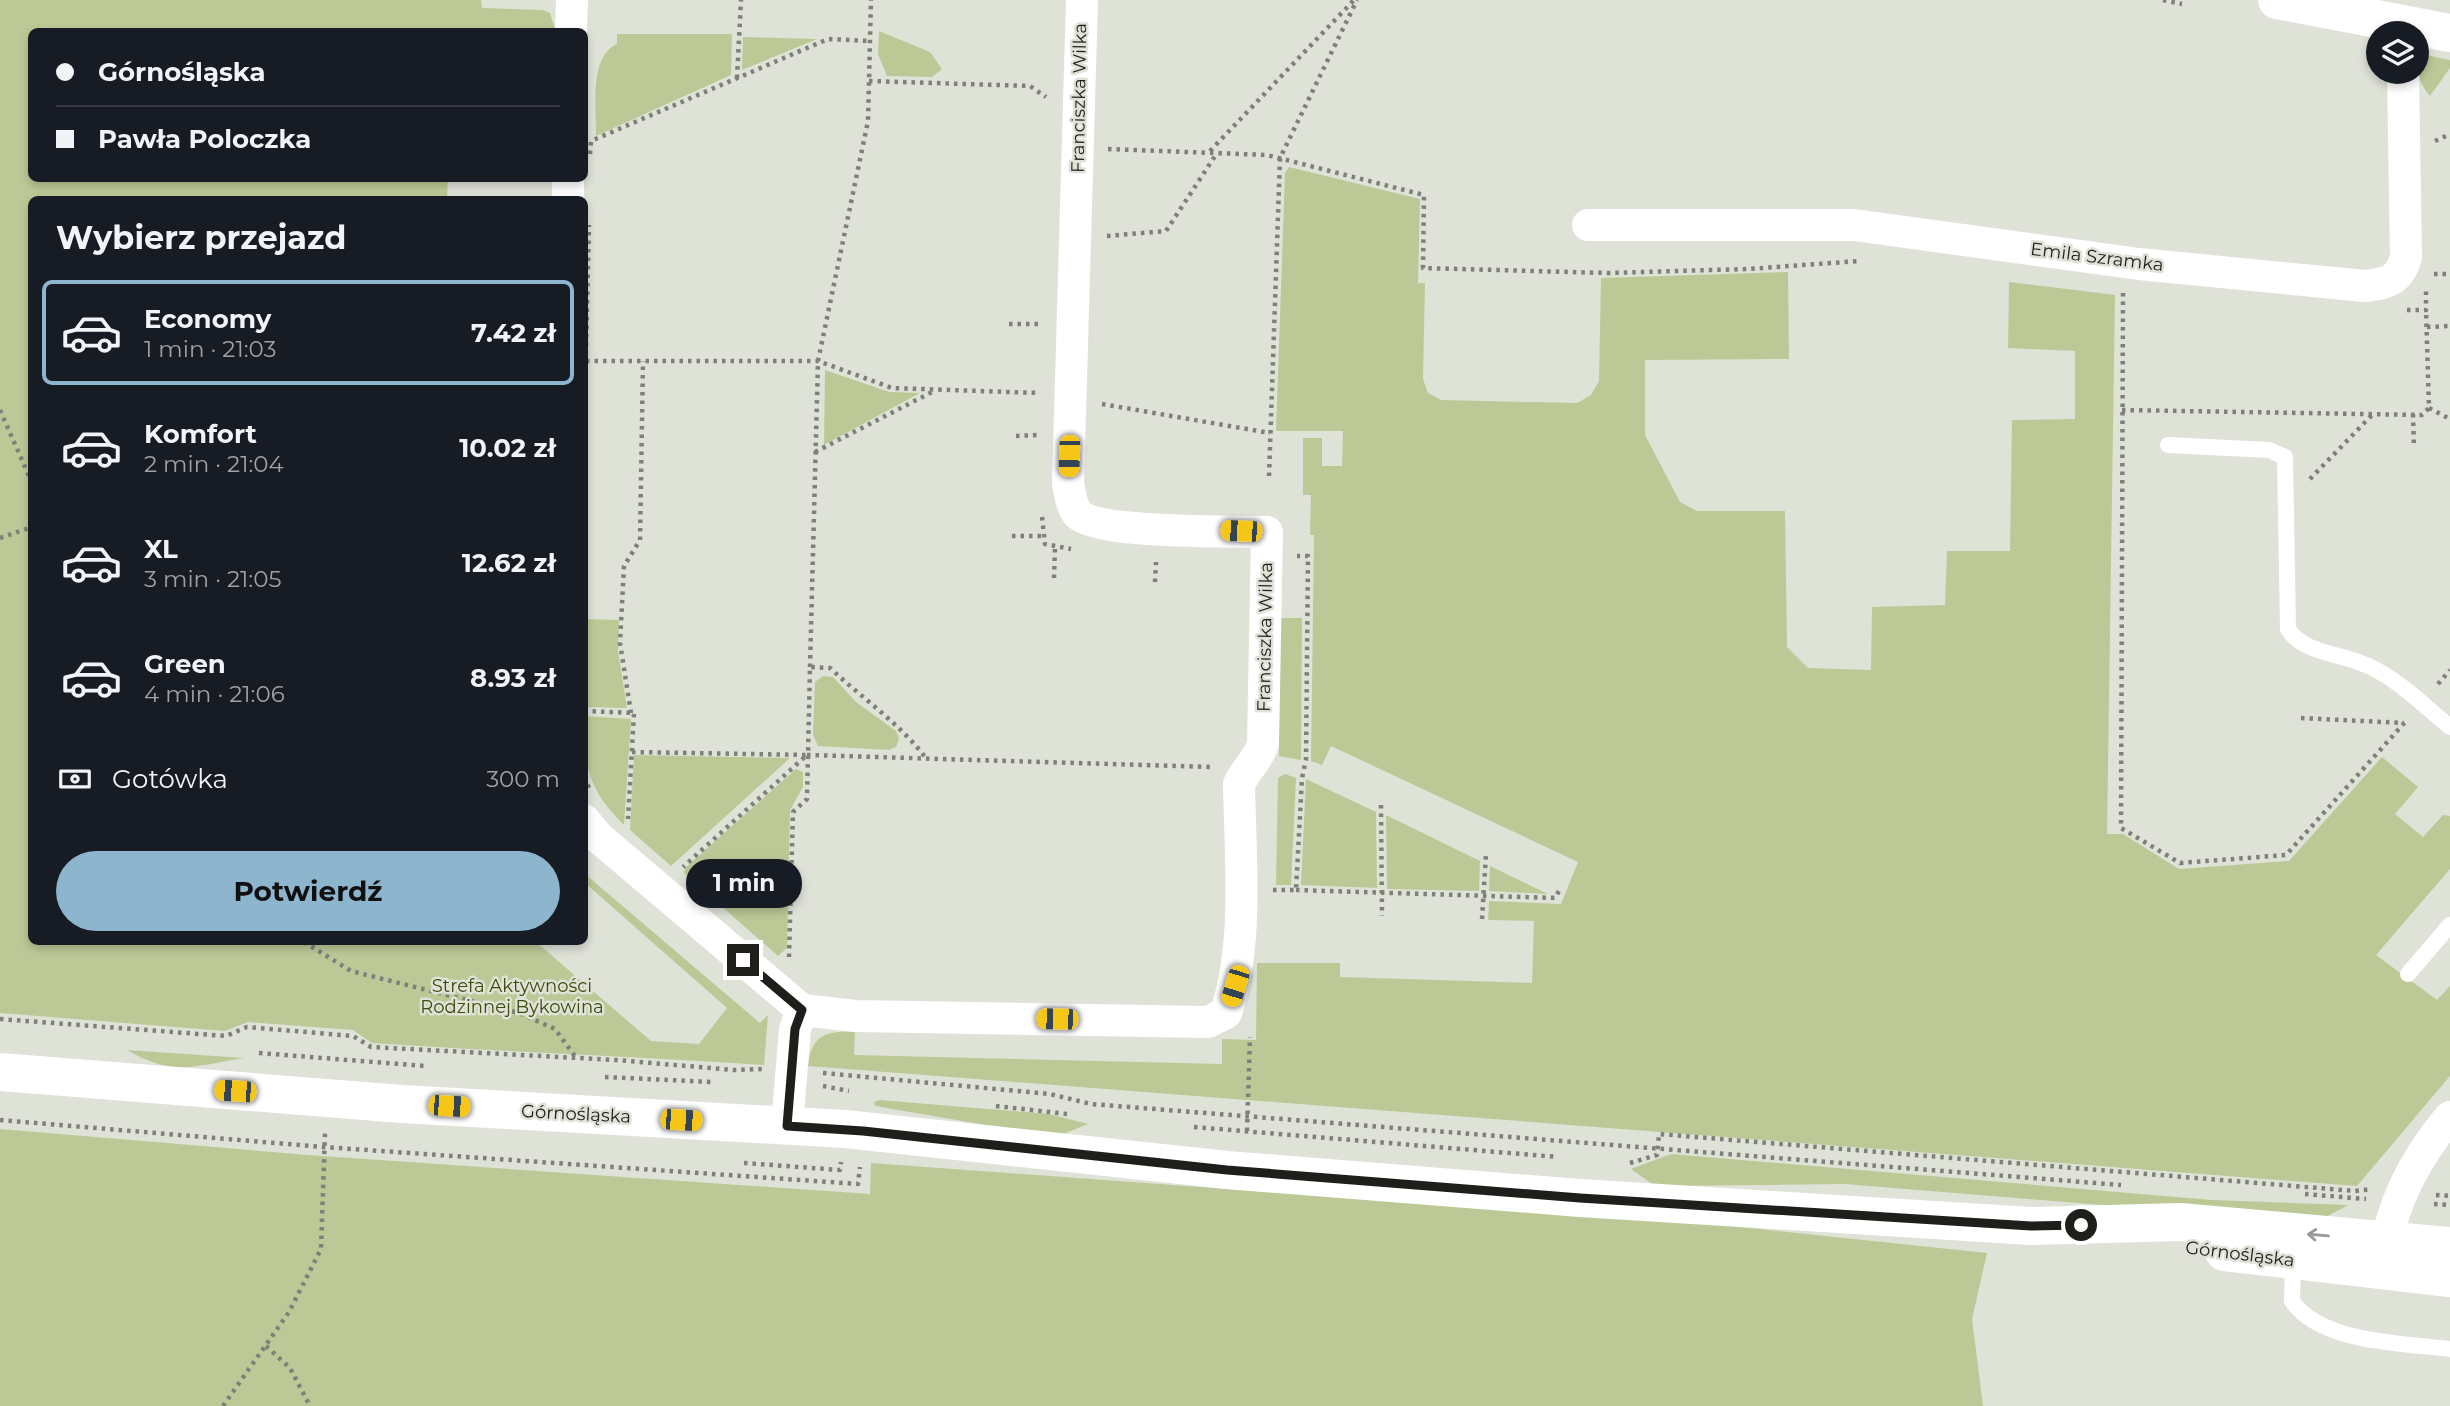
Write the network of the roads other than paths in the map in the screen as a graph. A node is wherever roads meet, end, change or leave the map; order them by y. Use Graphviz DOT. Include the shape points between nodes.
graph roads {
  1 [pos="572,0"];
  2 [pos="1082,0"];
  3 [pos="2277,0"];
  4 [pos="2355,7"];
  5 [pos="2387,21"];
  6 [pos="571,28"];
  7 [pos="2429,31"];
  8 [pos="2450,33"];
  9 [pos="2403,84"];
  10 [pos="1588,225"];
  11 [pos="2168,445"];
  12 [pos="2450,727"];
  13 [pos="588,825"];
  14 [pos="2450,925"];
  15 [pos="2408,974"];
  16 [pos="802,1010"];
  17 [pos="0,1072"];
  18 [pos="2450,1117"];
  19 [pos="787,1126"];
  20 [pos="2031,1226"];
  21 [pos="2450,1246"];
  22 [pos="2384,1256"];
  23 [pos="2293,1260"];
  24 [pos="2450,1278"];
  25 [pos="2450,1349"];
  1 -- 6 [label="street"];
  2 -- 16 [label="street, Franciszka Wilka" via="1076,235 1058,398 1071,500 1079,514 1111,526 1267,532 1263,744 1239,783 1235,986 1226,1013 1208,1022 855,1016"];
  3 -- 4 [label="street"];
  4 -- 5 [label="street"];
  7 -- 8 [label="street"];
  9 -- 10 [label="street, Emila Szramka" via="2406,257 2395,280 2380,284 2139,264 1854,225"];
  11 -- 12 [label="lane" via="2269,450 2284,457 2288,629 2295,640 2363,663 2394,681"];
  13 -- 16 [label="street"];
  14 -- 15 [label="lane"];
  16 -- 19 [label="street" via="795,1029"];
  17 -- 19 [label="street, Górnośląska" via="402,1104"];
  18 -- 22 [label="street" via="2430,1141 2400,1197"];
  19 -- 20 [label="street, Górnośląska" via="1241,1171"];
  22 -- 20 [label="street, Górnośląska, one-way" via="2180,1222"];
  20 -- 23 [label="street, Górnośląska" via="2086,1237"];
  21 -- 22 [label="street, Górnośląska"];
  22 -- 23 [label="street, Górnośląska"];
  22 -- 24 [label="street, Górnośląska"];
  23 -- 25 [label="lane" via="2292,1301 2309,1321 2371,1339"];
}
